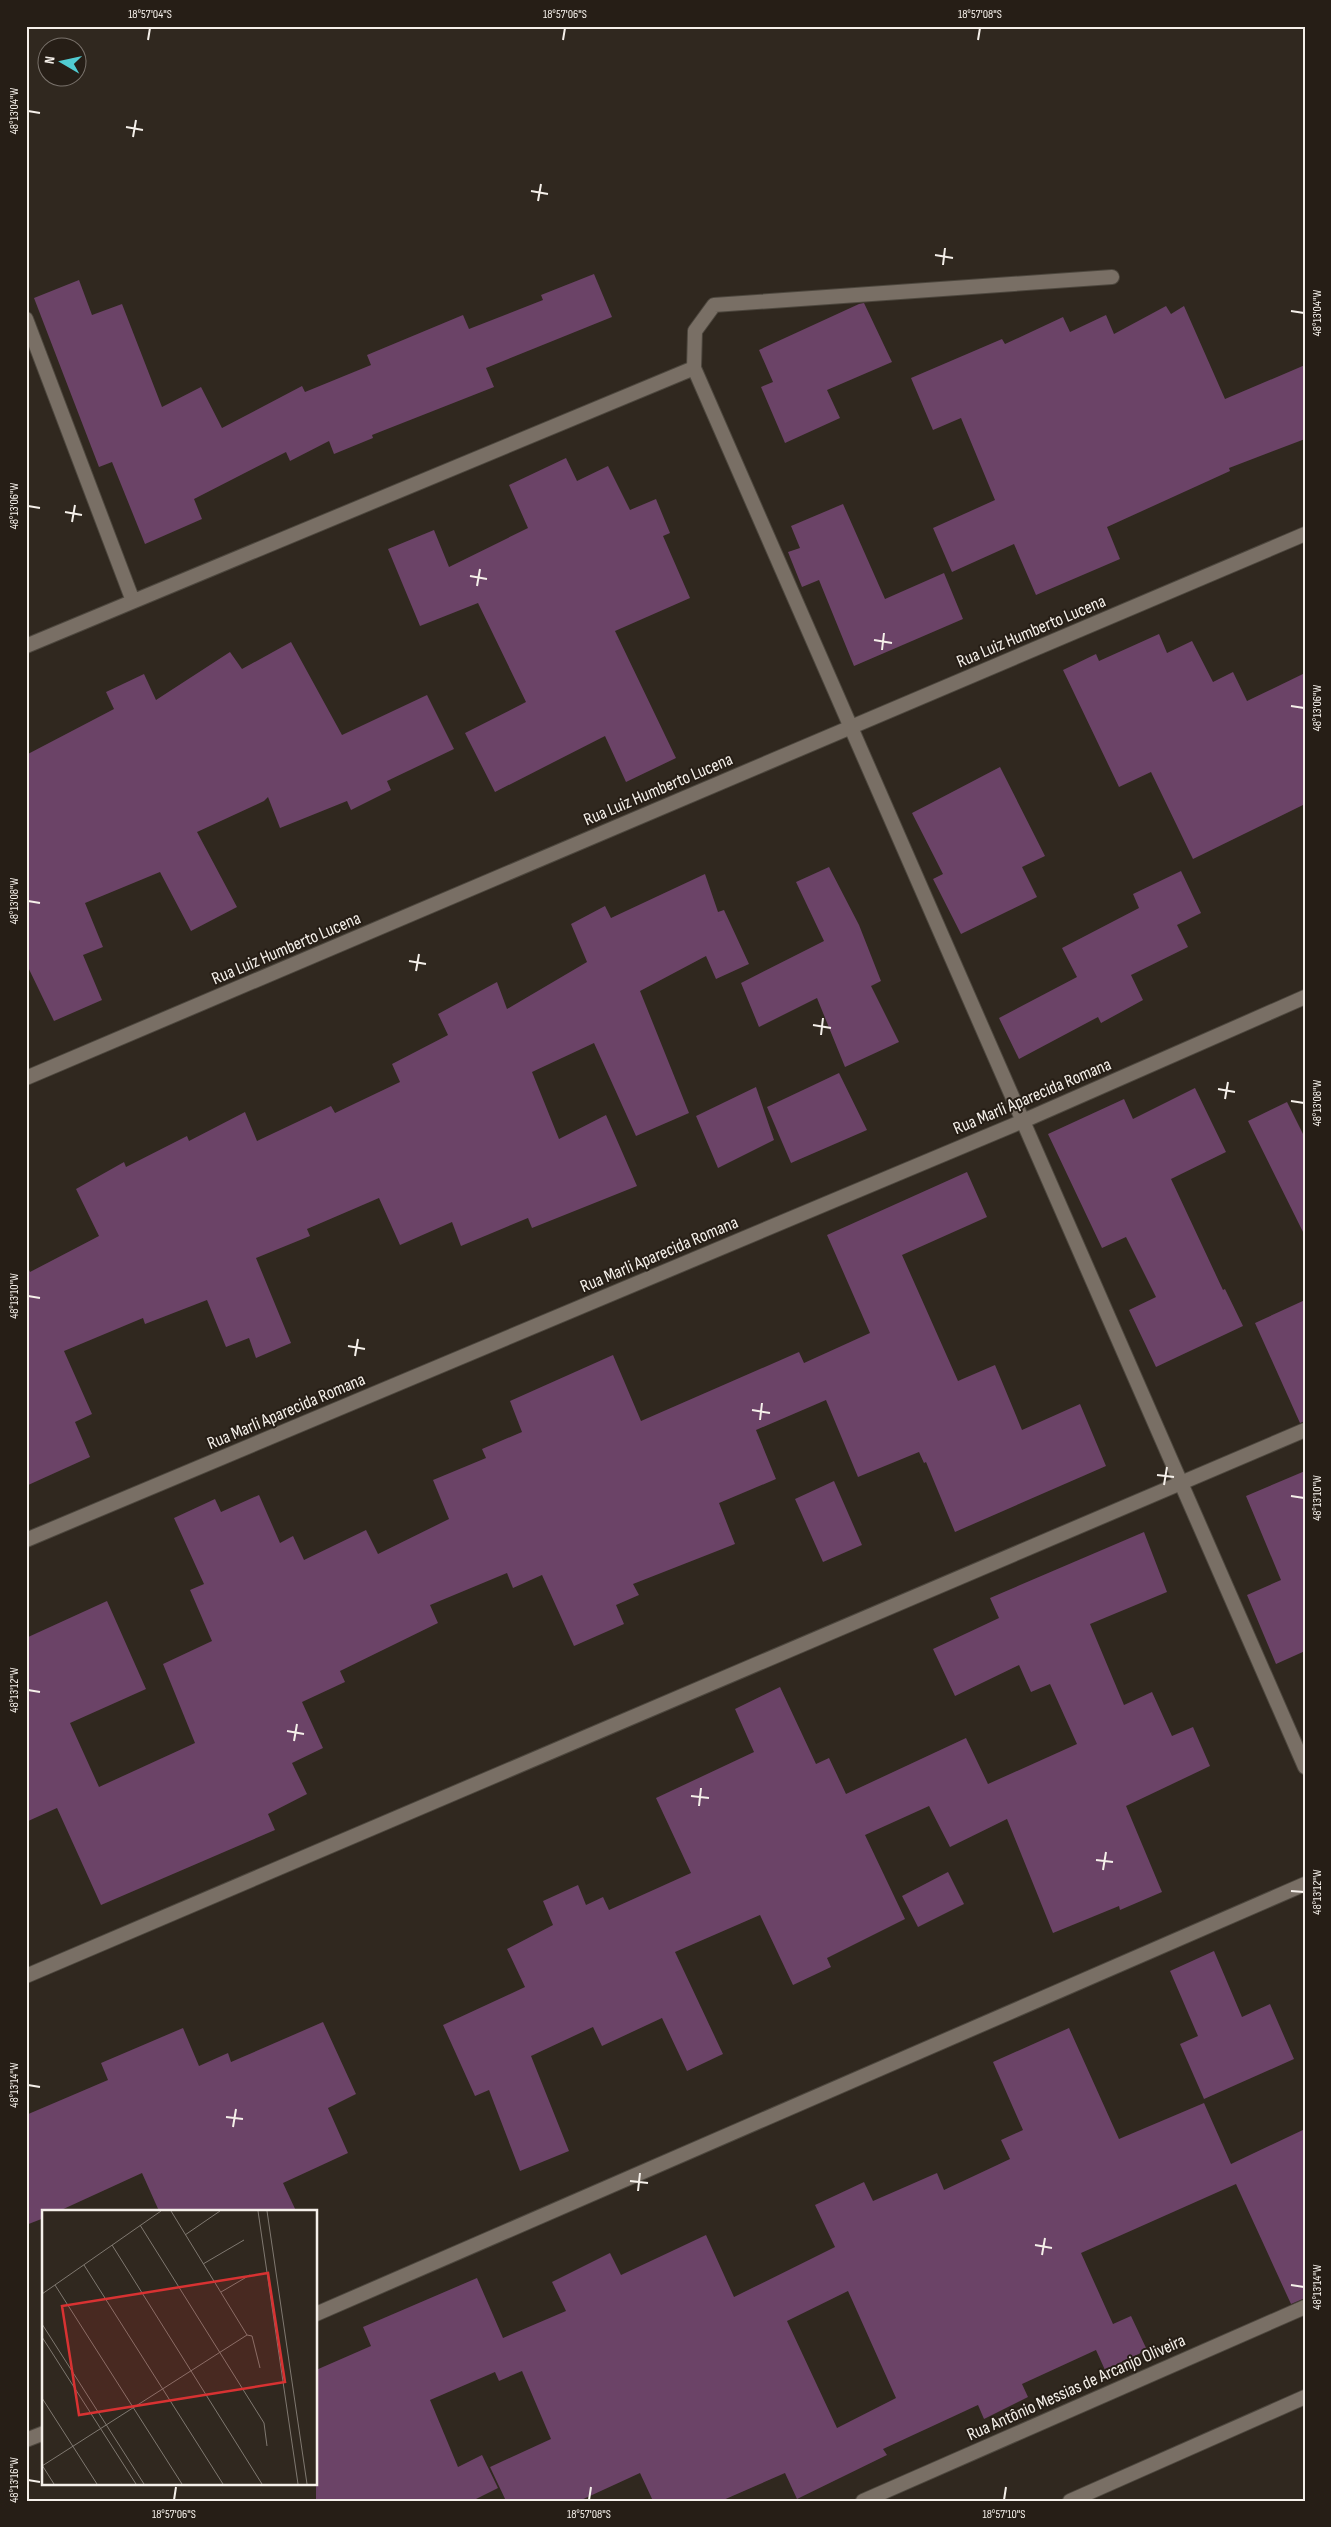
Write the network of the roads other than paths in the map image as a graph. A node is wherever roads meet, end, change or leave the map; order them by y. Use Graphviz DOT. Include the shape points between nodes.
graph roads {
  1 [pos="1112,277"];
  2 [pos="26,319"];
  3 [pos="694,368"];
  4 [pos="1305,534"];
  5 [pos="133,601"];
  6 [pos="26,646"];
  7 [pos="850,728"];
  8 [pos="1305,997"];
  9 [pos="26,1078"];
  10 [pos="1023,1121"];
  11 [pos="1305,1430"];
  12 [pos="1181,1484"];
  13 [pos="26,1540"];
  14 [pos="1305,1767"];
  15 [pos="1305,1884"];
  16 [pos="26,1976"];
  17 [pos="1305,2307"];
  18 [pos="318,2313"];
  19 [pos="1305,2397"];
  20 [pos="42,2434"];
  21 [pos="26,2440"];
  22 [pos="863,2501"];
  23 [pos="1070,2501"];
  1 -- 3 [label="street" via="714,305 695,331"];
  2 -- 5 [label="street"];
  3 -- 5 [label="street"];
  3 -- 7 [label="street"];
  4 -- 7 [label="street, Rua Luiz Humberto Lucena"];
  5 -- 6 [label="street"];
  7 -- 9 [label="street, Rua Luiz Humberto Lucena"];
  7 -- 10 [label="street"];
  8 -- 10 [label="street, Rua Marli Aparecida Romana"];
  10 -- 12 [label="street"];
  10 -- 13 [label="street, Rua Marli Aparecida Romana"];
  11 -- 12 [label="street"];
  12 -- 14 [label="street"];
  12 -- 16 [label="street"];
  15 -- 18 [label="street"];
  17 -- 22 [label="street, Rua Antônio Messias de Arcanjo Oliveira"];
  19 -- 23 [label="street"];
  20 -- 21 [label="street"];
}
